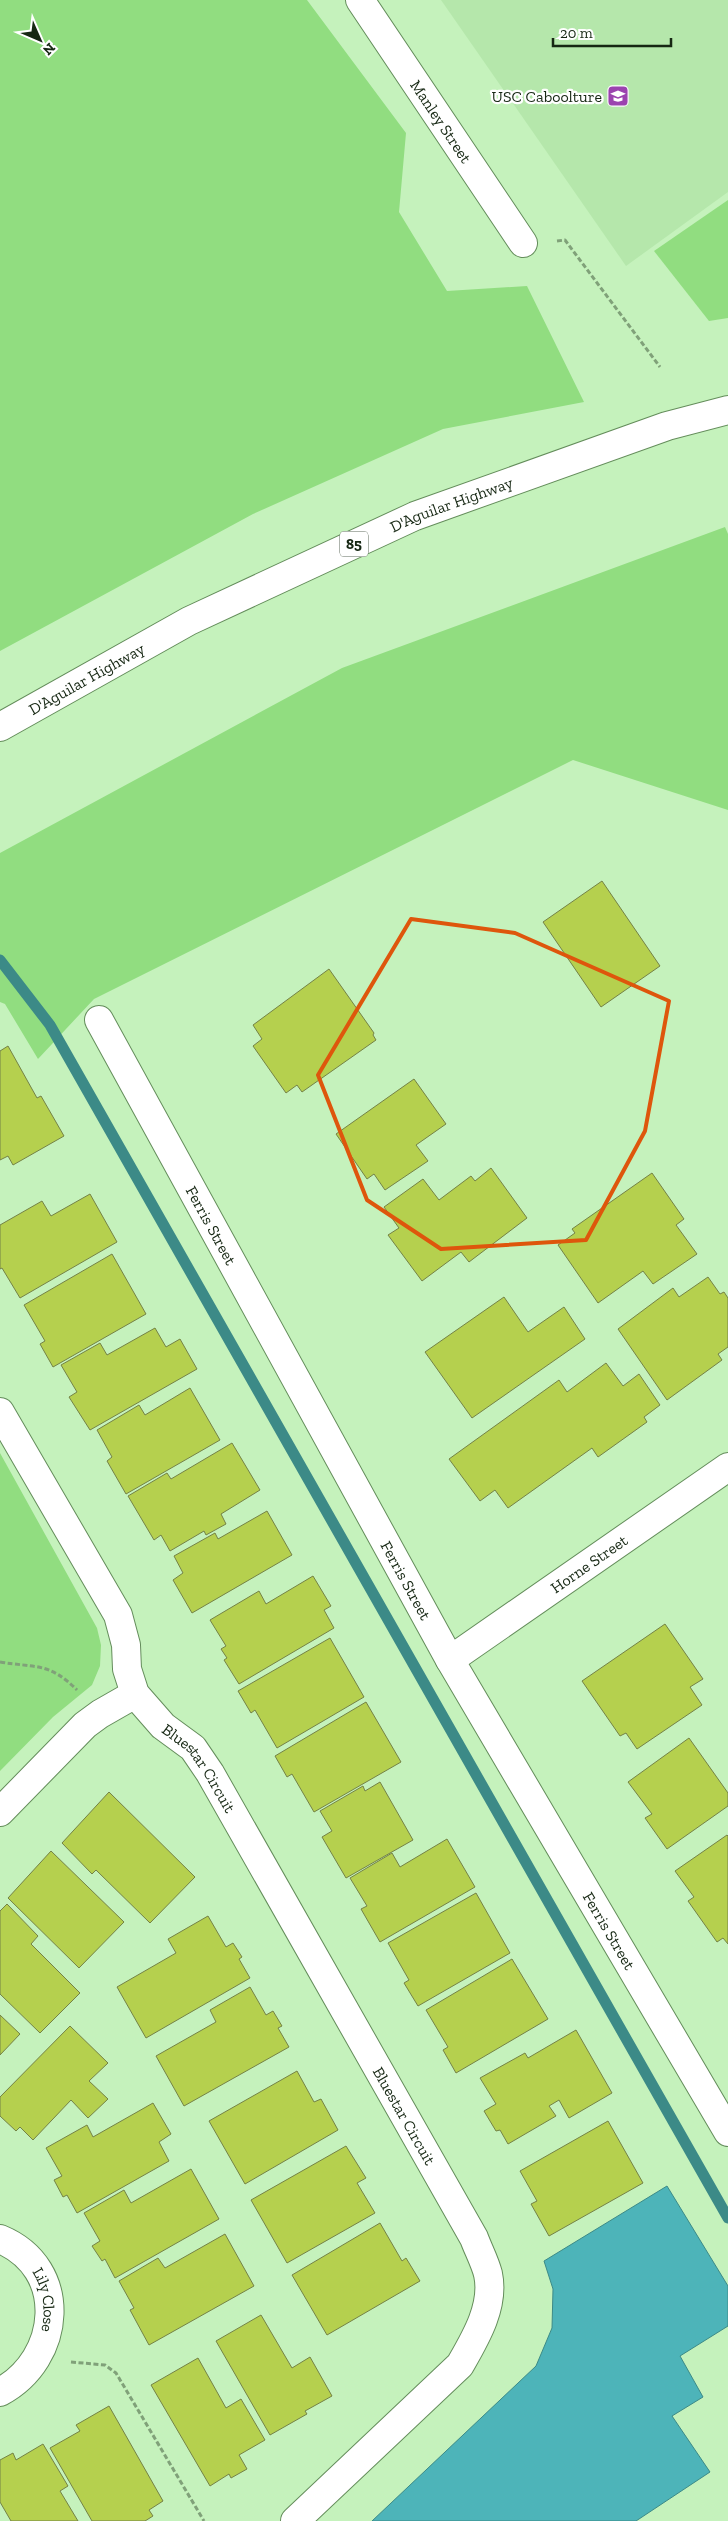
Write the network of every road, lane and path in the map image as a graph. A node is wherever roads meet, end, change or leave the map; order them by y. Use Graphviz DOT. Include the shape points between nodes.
graph roads {
  1 [pos="360,0"];
  2 [pos="523,243"];
  3 [pos="660,367"];
  4 [pos="728,410"];
  5 [pos="0,727"];
  6 [pos="99,1020"];
  7 [pos="0,1412"];
  8 [pos="728,1467"];
  9 [pos="450,1660"];
  10 [pos="0,1662"];
  11 [pos="135,1694"];
  12 [pos="100,1714"];
  13 [pos="0,1812"];
  14 [pos="728,2132"];
  15 [pos="0,2239"];
  16 [pos="40,2352"];
  17 [pos="0,2392"];
  18 [pos="204,2521"];
  19 [pos="295,2521"];
  1 -- 2 [label="main road, Manley Street"];
  2 -- 3 [label="path" via="565,240"];
  4 -- 5 [label="main road, D'Aguilar Highway / 85" via="667,426 415,516 189,621"];
  6 -- 9 [label="main road, Ferris Street"];
  7 -- 11 [label="main road, Bluestar Circuit" via="118,1615 126,1644 127,1669"];
  8 -- 9 [label="main road, Horne Street"];
  9 -- 14 [label="main road, Ferris Street"];
  10 -- 12 [label="path" via="39,1666 60,1674"];
  11 -- 12 [label="main road"];
  11 -- 19 [label="main road, Bluestar Circuit" via="163,1726 192,1748 210,1773 474,2238 488,2275 487,2305 477,2336 460,2365"];
  12 -- 13 [label="main road" via="85,1725"];
  15 -- 16 [label="main road, Lily Close" via="25,2254 42,2274 49,2300 50,2326"];
  16 -- 17 [label="main road, Lily Close" via="23,2376"];
  16 -- 18 [label="path" via="64,2361 105,2365 116,2373"];
}
